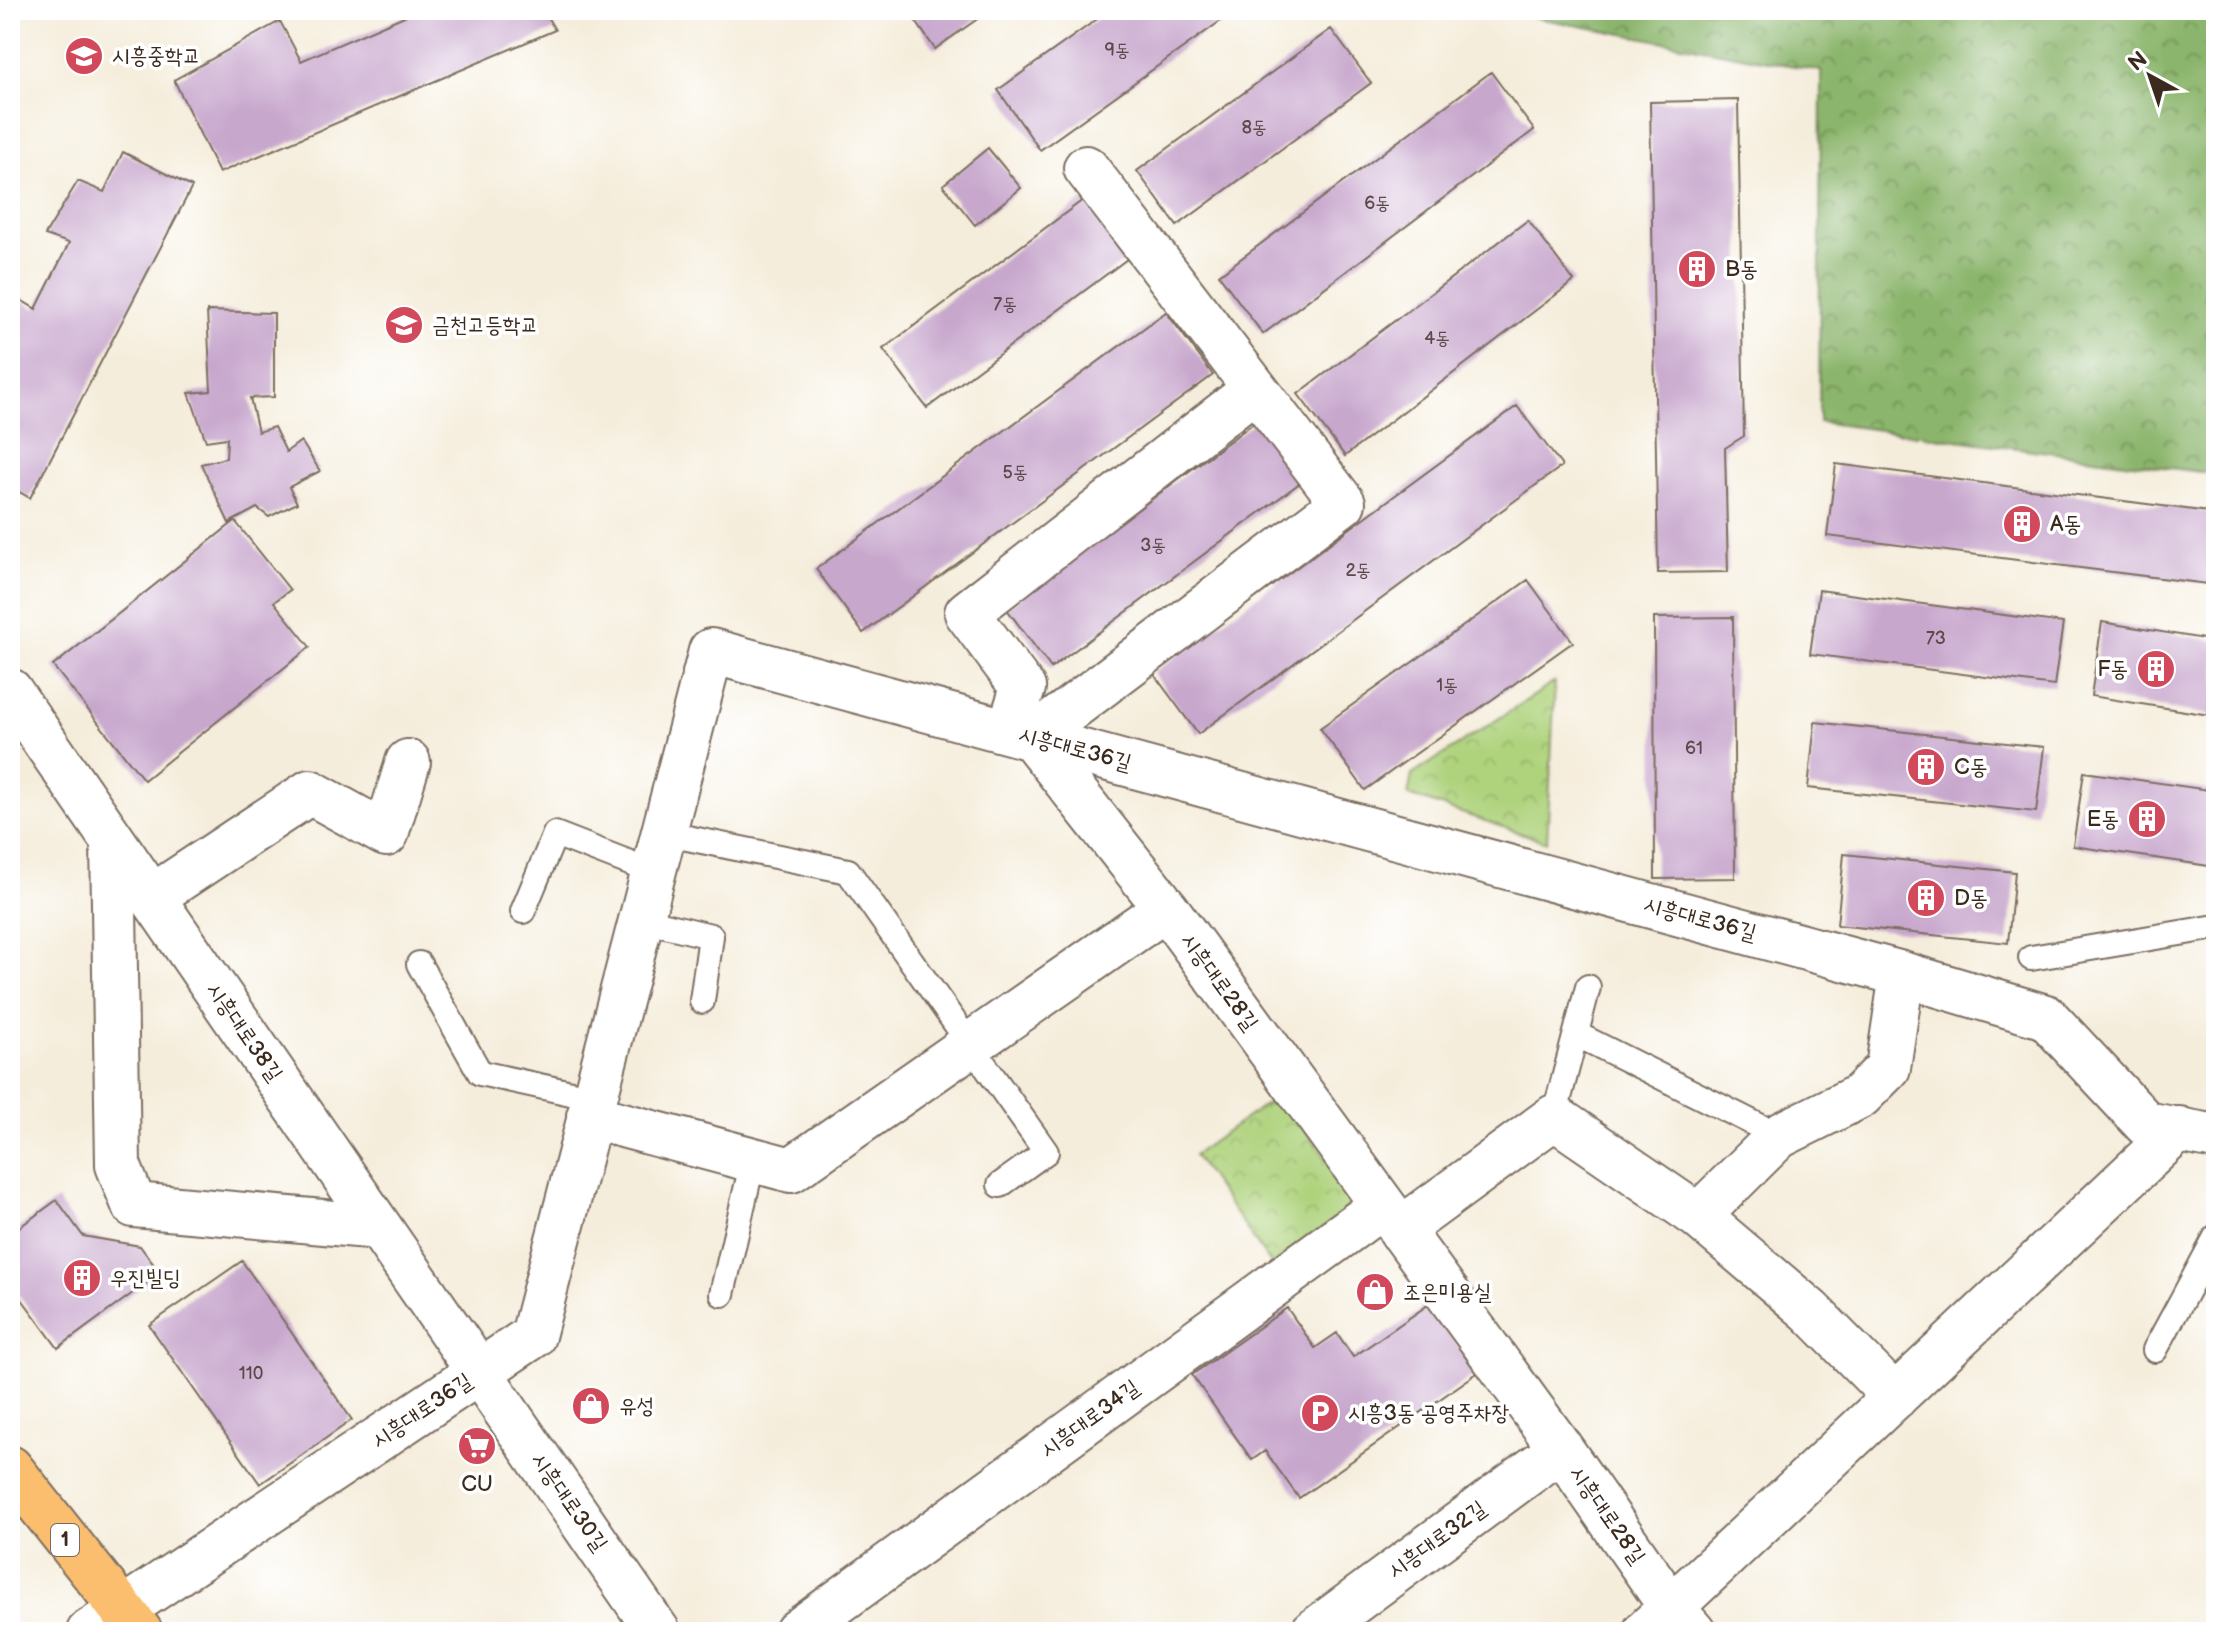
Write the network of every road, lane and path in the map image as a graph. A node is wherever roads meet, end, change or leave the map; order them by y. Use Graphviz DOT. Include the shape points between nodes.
graph roads {
  1 [pos="1086,168"];
  2 [pos="1255,389"];
  3 [pos="10,691"];
  4 [pos="1021,734"];
  5 [pos="408,762"];
  6 [pos="113,841"];
  7 [pos="658,852"];
  8 [pos="152,897"];
  9 [pos="1166,908"];
  10 [pos="523,911"];
  11 [pos="640,919"];
  12 [pos="2216,927"];
  13 [pos="2031,958"];
  14 [pos="419,964"];
  15 [pos="1902,974"];
  16 [pos="1588,987"];
  17 [pos="702,1001"];
  18 [pos="1576,1034"];
  19 [pos="969,1046"];
  20 [pos="592,1107"];
  21 [pos="1554,1117"];
  22 [pos="2198,1133"];
  23 [pos="1779,1136"];
  24 [pos="753,1160"];
  25 [pos="1000,1185"];
  26 [pos="1698,1216"];
  27 [pos="1391,1218"];
  28 [pos="379,1227"];
  29 [pos="2216,1237"];
  30 [pos="722,1294"];
  31 [pos="2155,1350"];
  32 [pos="479,1372"];
  33 [pos="1895,1397"];
  34 [pos="1561,1449"];
  35 [pos="10,1468"];
  36 [pos="1670,1624"];
  37 [pos="117,1625"];
  38 [pos="658,1632"];
  39 [pos="797,1632"];
  40 [pos="1313,1632"];
  1 -- 2 [label="street"];
  2 -- 4 [label="street" via="967,613 1023,688"];
  2 -- 4 [label="street" via="1343,503"];
  3 -- 6 [label="street, 시흥대로38길"];
  4 -- 7 [label="street, 시흥대로36길" via="711,651"];
  4 -- 9 [label="street, 시흥대로28길"];
  4 -- 15 [label="street, 시흥대로36길"];
  5 -- 8 [label="street" via="386,834 310,792"];
  6 -- 8 [label="street, 시흥대로38길"];
  6 -- 28 [label="street" via="118,1165 134,1205"];
  7 -- 10 [label="lane" via="555,834"];
  7 -- 11 [label="street, 시흥대로36길"];
  7 -- 19 [label="lane" via="848,871"];
  8 -- 28 [label="street, 시흥대로38길"];
  9 -- 19 [label="street"];
  9 -- 27 [label="street, 시흥대로28길"];
  11 -- 17 [label="lane" via="711,936"];
  11 -- 20 [label="street, 시흥대로36길"];
  12 -- 13 [label="lane"];
  14 -- 20 [label="lane" via="480,1073"];
  15 -- 22 [label="street, 시흥대로36길" via="2046,1017 2146,1124"];
  15 -- 23 [label="street" via="1888,1068 1860,1096"];
  16 -- 18 [label="lane"];
  18 -- 21 [label="lane"];
  18 -- 23 [label="lane"];
  19 -- 24 [label="street" via="791,1170"];
  19 -- 25 [label="lane" via="1046,1152"];
  20 -- 24 [label="street"];
  20 -- 32 [label="street, 시흥대로36길" via="533,1336"];
  21 -- 26 [label="street"];
  21 -- 27 [label="street"];
  22 -- 33 [label="street, 시흥대로28길"];
  23 -- 26 [label="street"];
  24 -- 30 [label="lane"];
  26 -- 33 [label="street" via="1810,1311"];
  27 -- 34 [label="street, 시흥대로28길"];
  27 -- 39 [label="street, 시흥대로34길"];
  28 -- 32 [label="street, 시흥대로38길"];
  29 -- 31 [label="lane"];
  32 -- 37 [label="street, 시흥대로36길"];
  32 -- 38 [label="street, 시흥대로30길"];
  33 -- 36 [label="street, 시흥대로28길"];
  34 -- 36 [label="street, 시흥대로28길"];
  34 -- 40 [label="street, 시흥대로32길"];
  35 -- 37 [label="main road, 1"];
}
